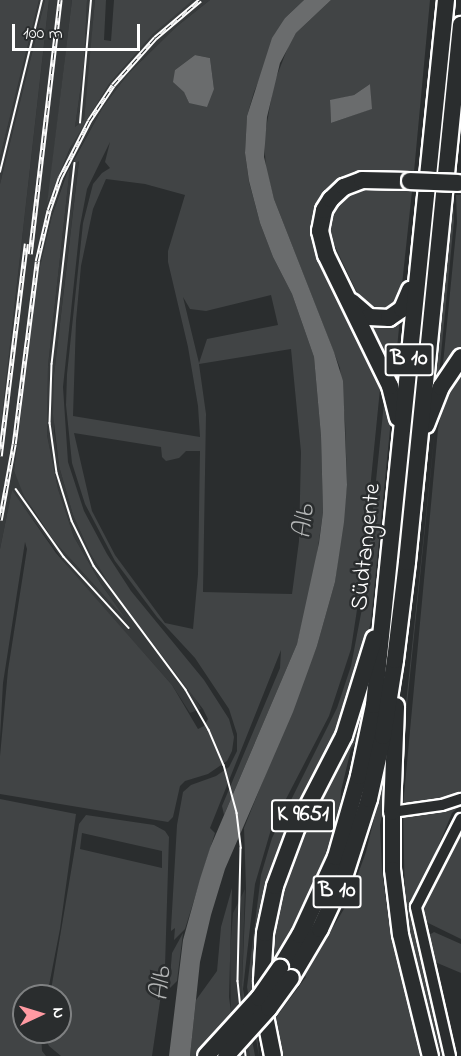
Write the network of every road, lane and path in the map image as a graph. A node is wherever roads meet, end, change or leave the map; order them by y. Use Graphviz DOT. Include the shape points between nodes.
graph roads {
  1 [pos="446,0"];
  2 [pos="461,26"];
  3 [pos="454,82"];
  4 [pos="461,108"];
  5 [pos="460,183"];
  6 [pos="416,278"];
  7 [pos="340,284"];
  8 [pos="461,357"];
  9 [pos="410,442"];
  10 [pos="386,592"];
  11 [pos="395,660"];
  12 [pos="461,799"];
  13 [pos="392,812"];
  14 [pos="461,819"];
  15 [pos="286,973"];
  16 [pos="206,1056"];
  17 [pos="226,1056"];
  18 [pos="273,1056"];
  19 [pos="430,1056"];
  20 [pos="450,1056"];
  1 -- 6 [label="highway, Südtangente / B 10"];
  2 -- 3 [label="highway, Südtangente / B 10"];
  3 -- 4 [label="highway"];
  3 -- 9 [label="highway, Südtangente / B 10"];
  5 -- 7 [label="highway, bridge" via="362,180 344,187 331,199 321,222 321,238"];
  6 -- 7 [label="highway" via="402,309 382,319 361,313"];
  6 -- 9 [label="highway, Südtangente / B 10"];
  7 -- 9 [label="highway" via="396,401"];
  8 -- 9 [label="highway"];
  9 -- 10 [label="highway, Südtangente / B 10"];
  9 -- 11 [label="highway, Südtangente / B 10"];
  10 -- 15 [label="highway, Südtangente / B 10" via="374,705 348,819"];
  10 -- 18 [label="highway, K 9651" via="344,736 297,827 275,886 265,933 262,980"];
  11 -- 13 [label="highway"];
  11 -- 15 [label="highway, Südtangente / B 10" via="362,824 333,903"];
  12 -- 13 [label="street"];
  13 -- 19 [label="main road" via="392,868 400,934"];
  14 -- 20 [label="street" via="420,894 416,917"];
  15 -- 16 [label="highway, Südtangente / B 10, bridge"];
  15 -- 17 [label="highway, Südtangente / B 10, bridge" via="269,1008"];
}
